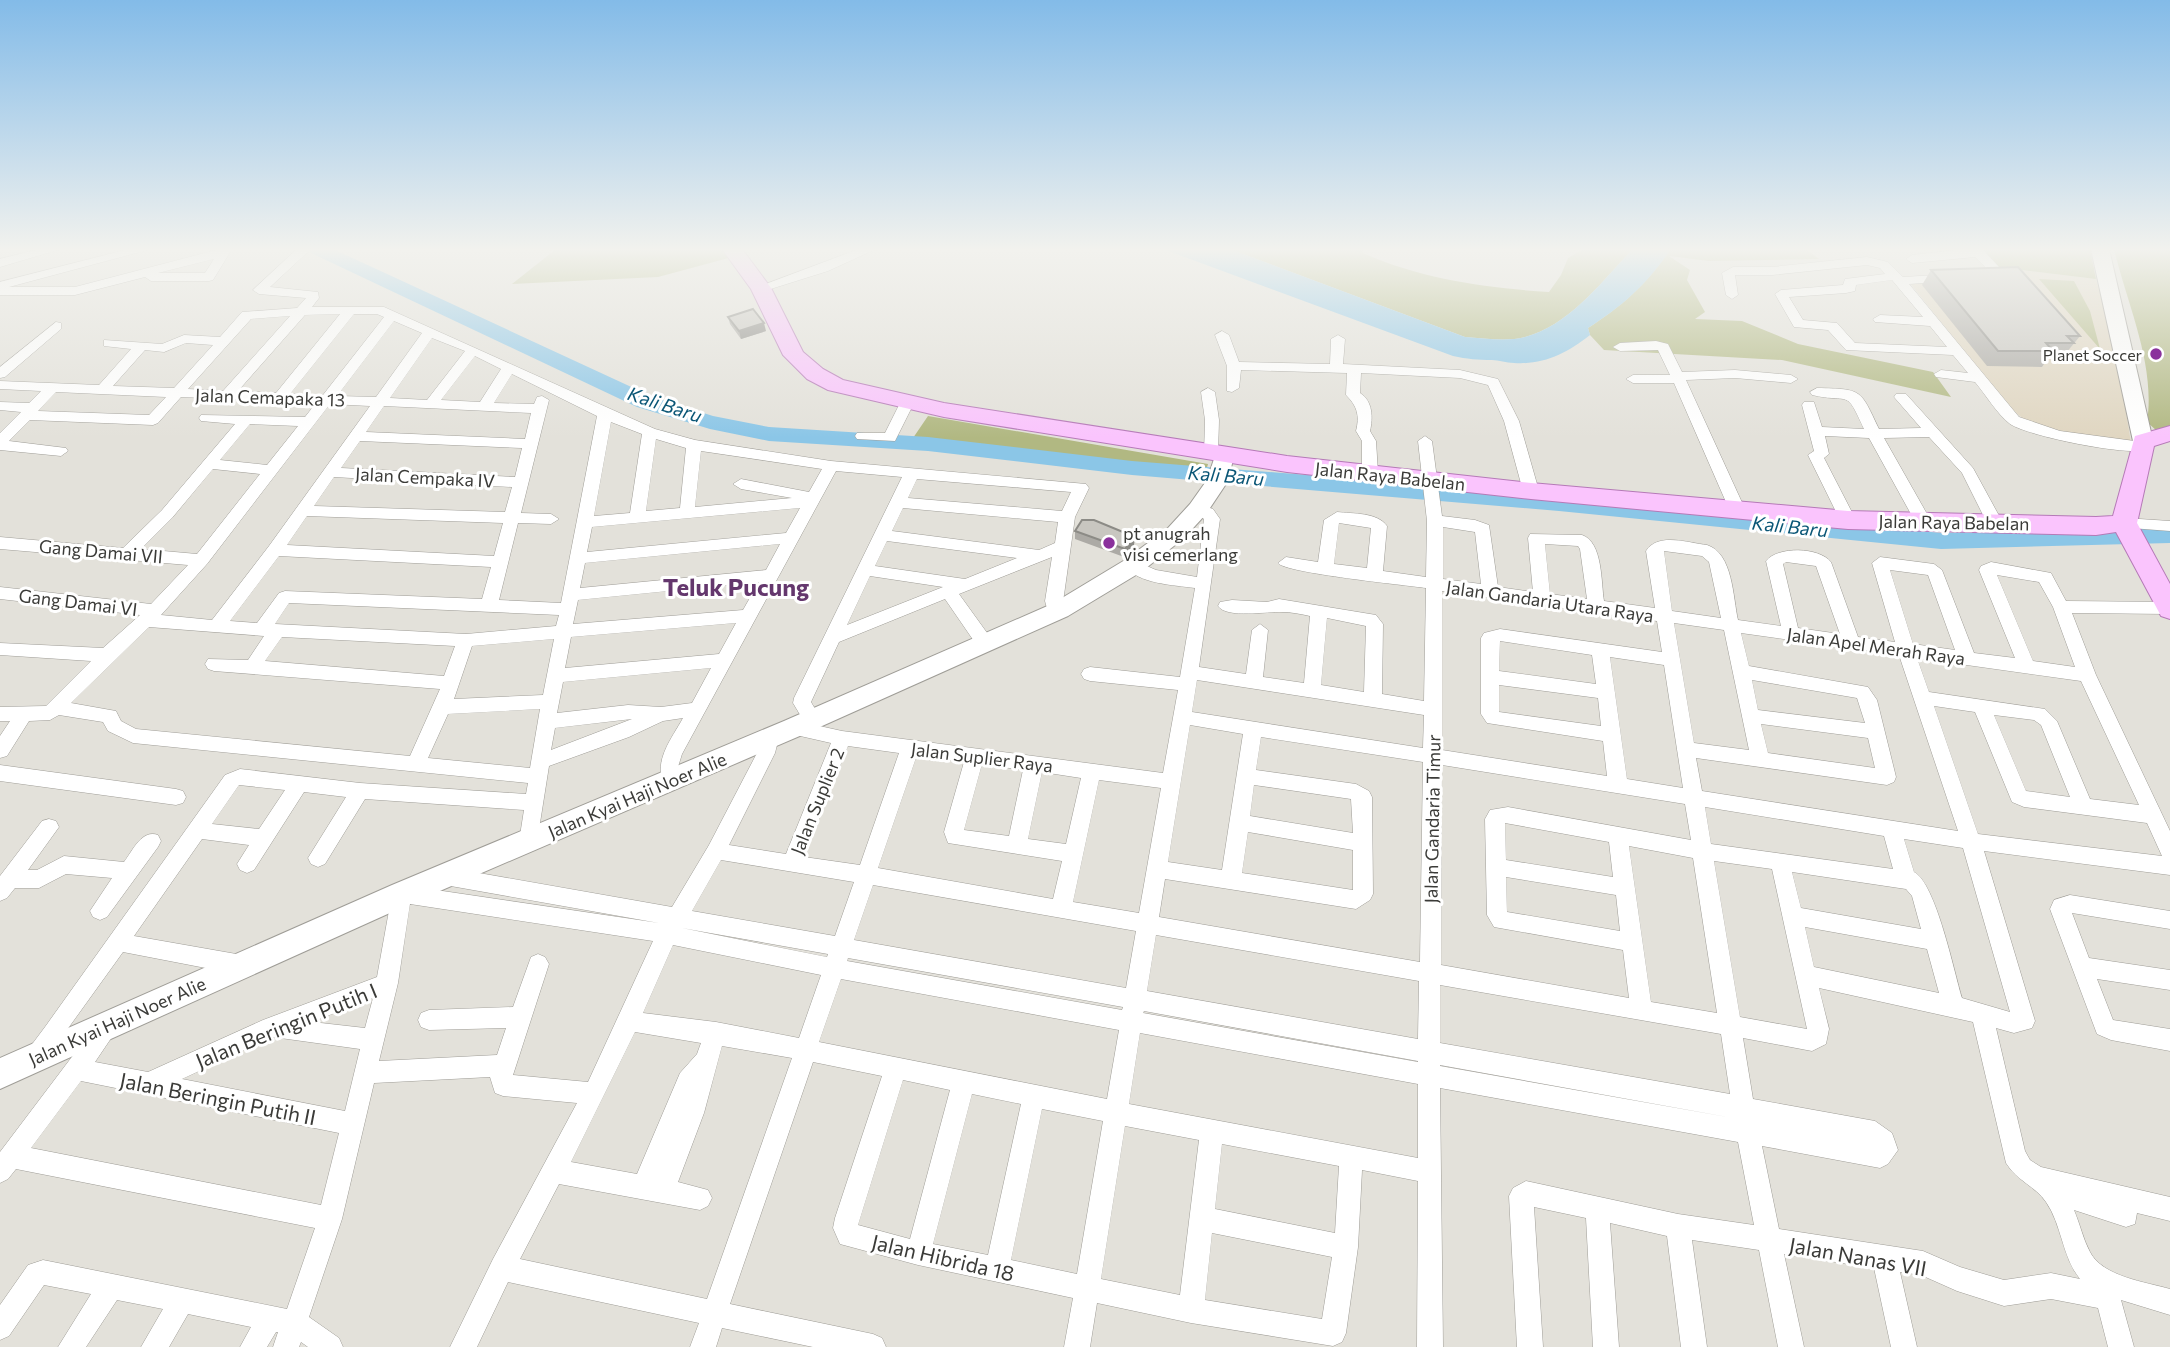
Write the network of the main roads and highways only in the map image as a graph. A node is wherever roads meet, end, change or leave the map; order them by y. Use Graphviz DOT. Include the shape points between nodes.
graph roads {
  1 [pos="773,312"];
  2 [pos="2170,433"];
  3 [pos="2129,531"];
  4 [pos="2170,608"];
  1 -- 3 [label="main road, Jalan Raya Babelan" via="794,355 836,385 1218,464 1370,473 1432,489 1531,491 1848,520 2096,526"];
  2 -- 3 [label="main road" via="2142,444"];
  3 -- 4 [label="main road"];
}
